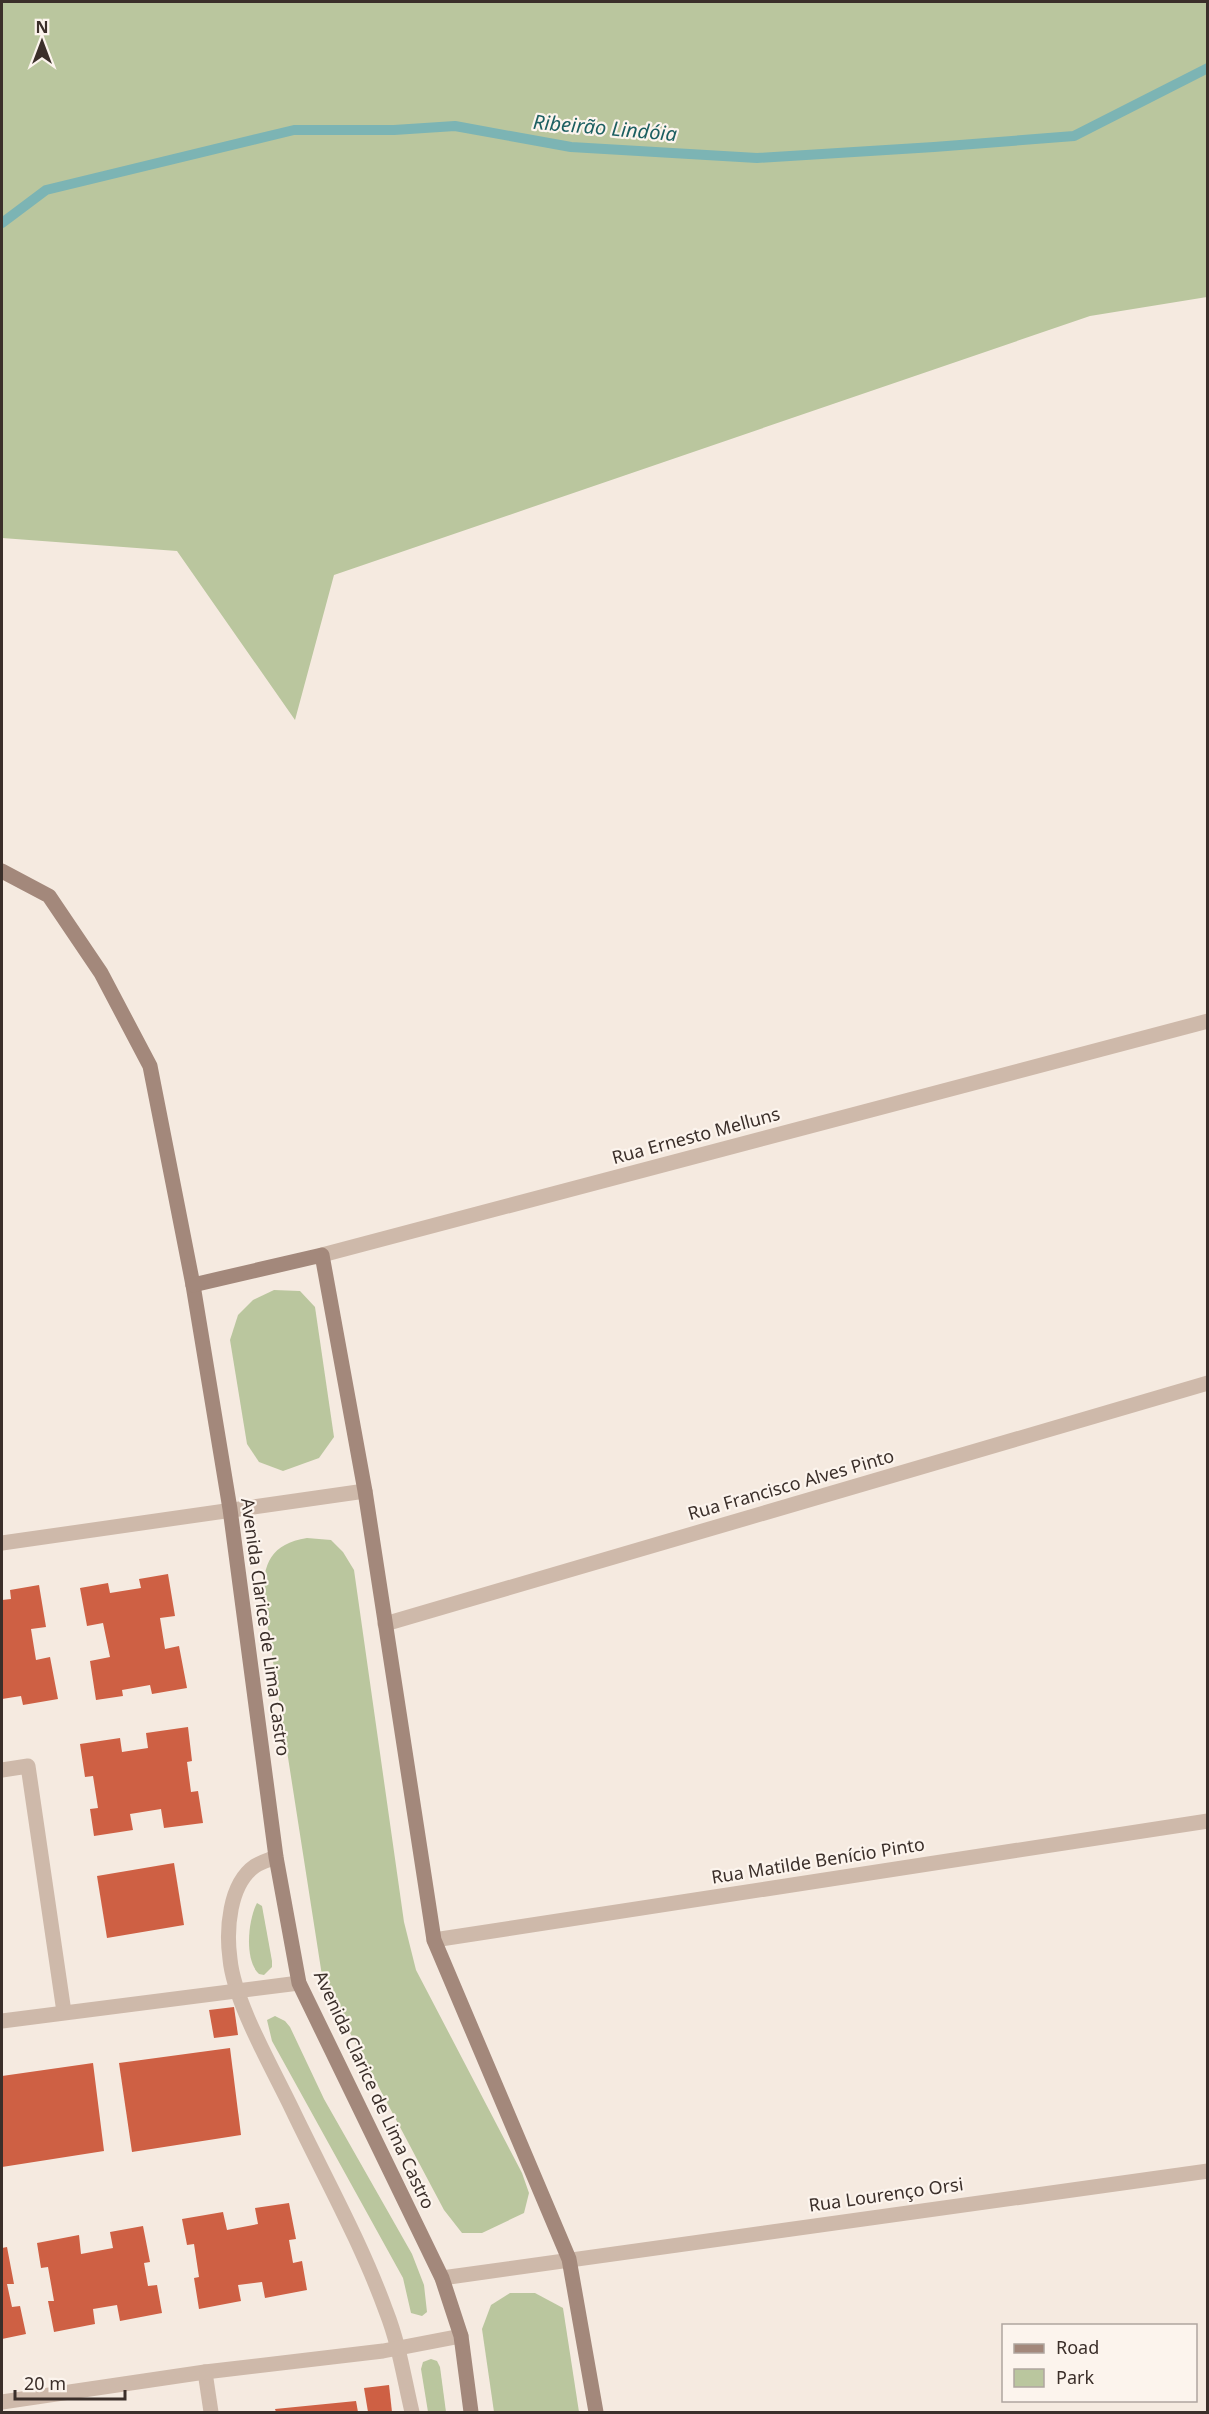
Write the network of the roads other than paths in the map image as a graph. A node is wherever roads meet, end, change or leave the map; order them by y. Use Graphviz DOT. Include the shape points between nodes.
graph roads {
  1 [pos="2,872"];
  2 [pos="1208,1021"];
  3 [pos="322,1255"];
  4 [pos="193,1285"];
  5 [pos="1208,1383"];
  6 [pos="365,1491"];
  7 [pos="230,1509"];
  8 [pos="2,1543"];
  9 [pos="385,1624"];
  10 [pos="2,1770"];
  11 [pos="1208,1821"];
  12 [pos="276,1857"];
  13 [pos="434,1940"];
  14 [pos="299,1983"];
  15 [pos="238,1992"];
  16 [pos="64,2012"];
  17 [pos="2,2021"];
  18 [pos="1208,2171"];
  19 [pos="569,2259"];
  20 [pos="442,2278"];
  21 [pos="461,2336"];
  22 [pos="398,2348"];
  23 [pos="205,2372"];
  24 [pos="2,2402"];
  25 [pos="211,2412"];
  26 [pos="412,2412"];
  27 [pos="471,2412"];
  28 [pos="596,2412"];
  1 -- 4 [label="street, Avenida Clarice de Lima Castro" via="49,896 101,973 150,1066"];
  2 -- 3 [label="street, Rua Ernesto Melluns"];
  3 -- 4 [label="street, Rua Ernesto Melluns"];
  3 -- 6 [label="street"];
  4 -- 7 [label="street, Avenida Clarice de Lima Castro"];
  5 -- 9 [label="street, Rua Francisco Alves Pinto"];
  6 -- 7 [label="street"];
  6 -- 9 [label="street"];
  7 -- 8 [label="street"];
  7 -- 12 [label="street, Avenida Clarice de Lima Castro"];
  9 -- 13 [label="street"];
  10 -- 16 [label="street" via="28,1766"];
  11 -- 13 [label="street, Rua Matilde Benício Pinto"];
  12 -- 14 [label="street, Avenida Clarice de Lima Castro"];
  12 -- 15 [label="street" via="244,1877 235,1897 230,1959"];
  13 -- 19 [label="street"];
  14 -- 15 [label="street"];
  14 -- 20 [label="street, Avenida Clarice de Lima Castro"];
  15 -- 16 [label="street"];
  15 -- 22 [label="street" via="361,2252"];
  16 -- 17 [label="street"];
  18 -- 19 [label="street, Rua Lourenço Orsi"];
  19 -- 20 [label="street, Rua Lourenço Orsi"];
  19 -- 28 [label="street"];
  20 -- 21 [label="street, Avenida Clarice de Lima Castro"];
  21 -- 22 [label="street"];
  21 -- 27 [label="street, Avenida Clarice de Lima Castro"];
  22 -- 23 [label="street"];
  22 -- 26 [label="street"];
  23 -- 24 [label="street"];
  23 -- 25 [label="street"];
}
